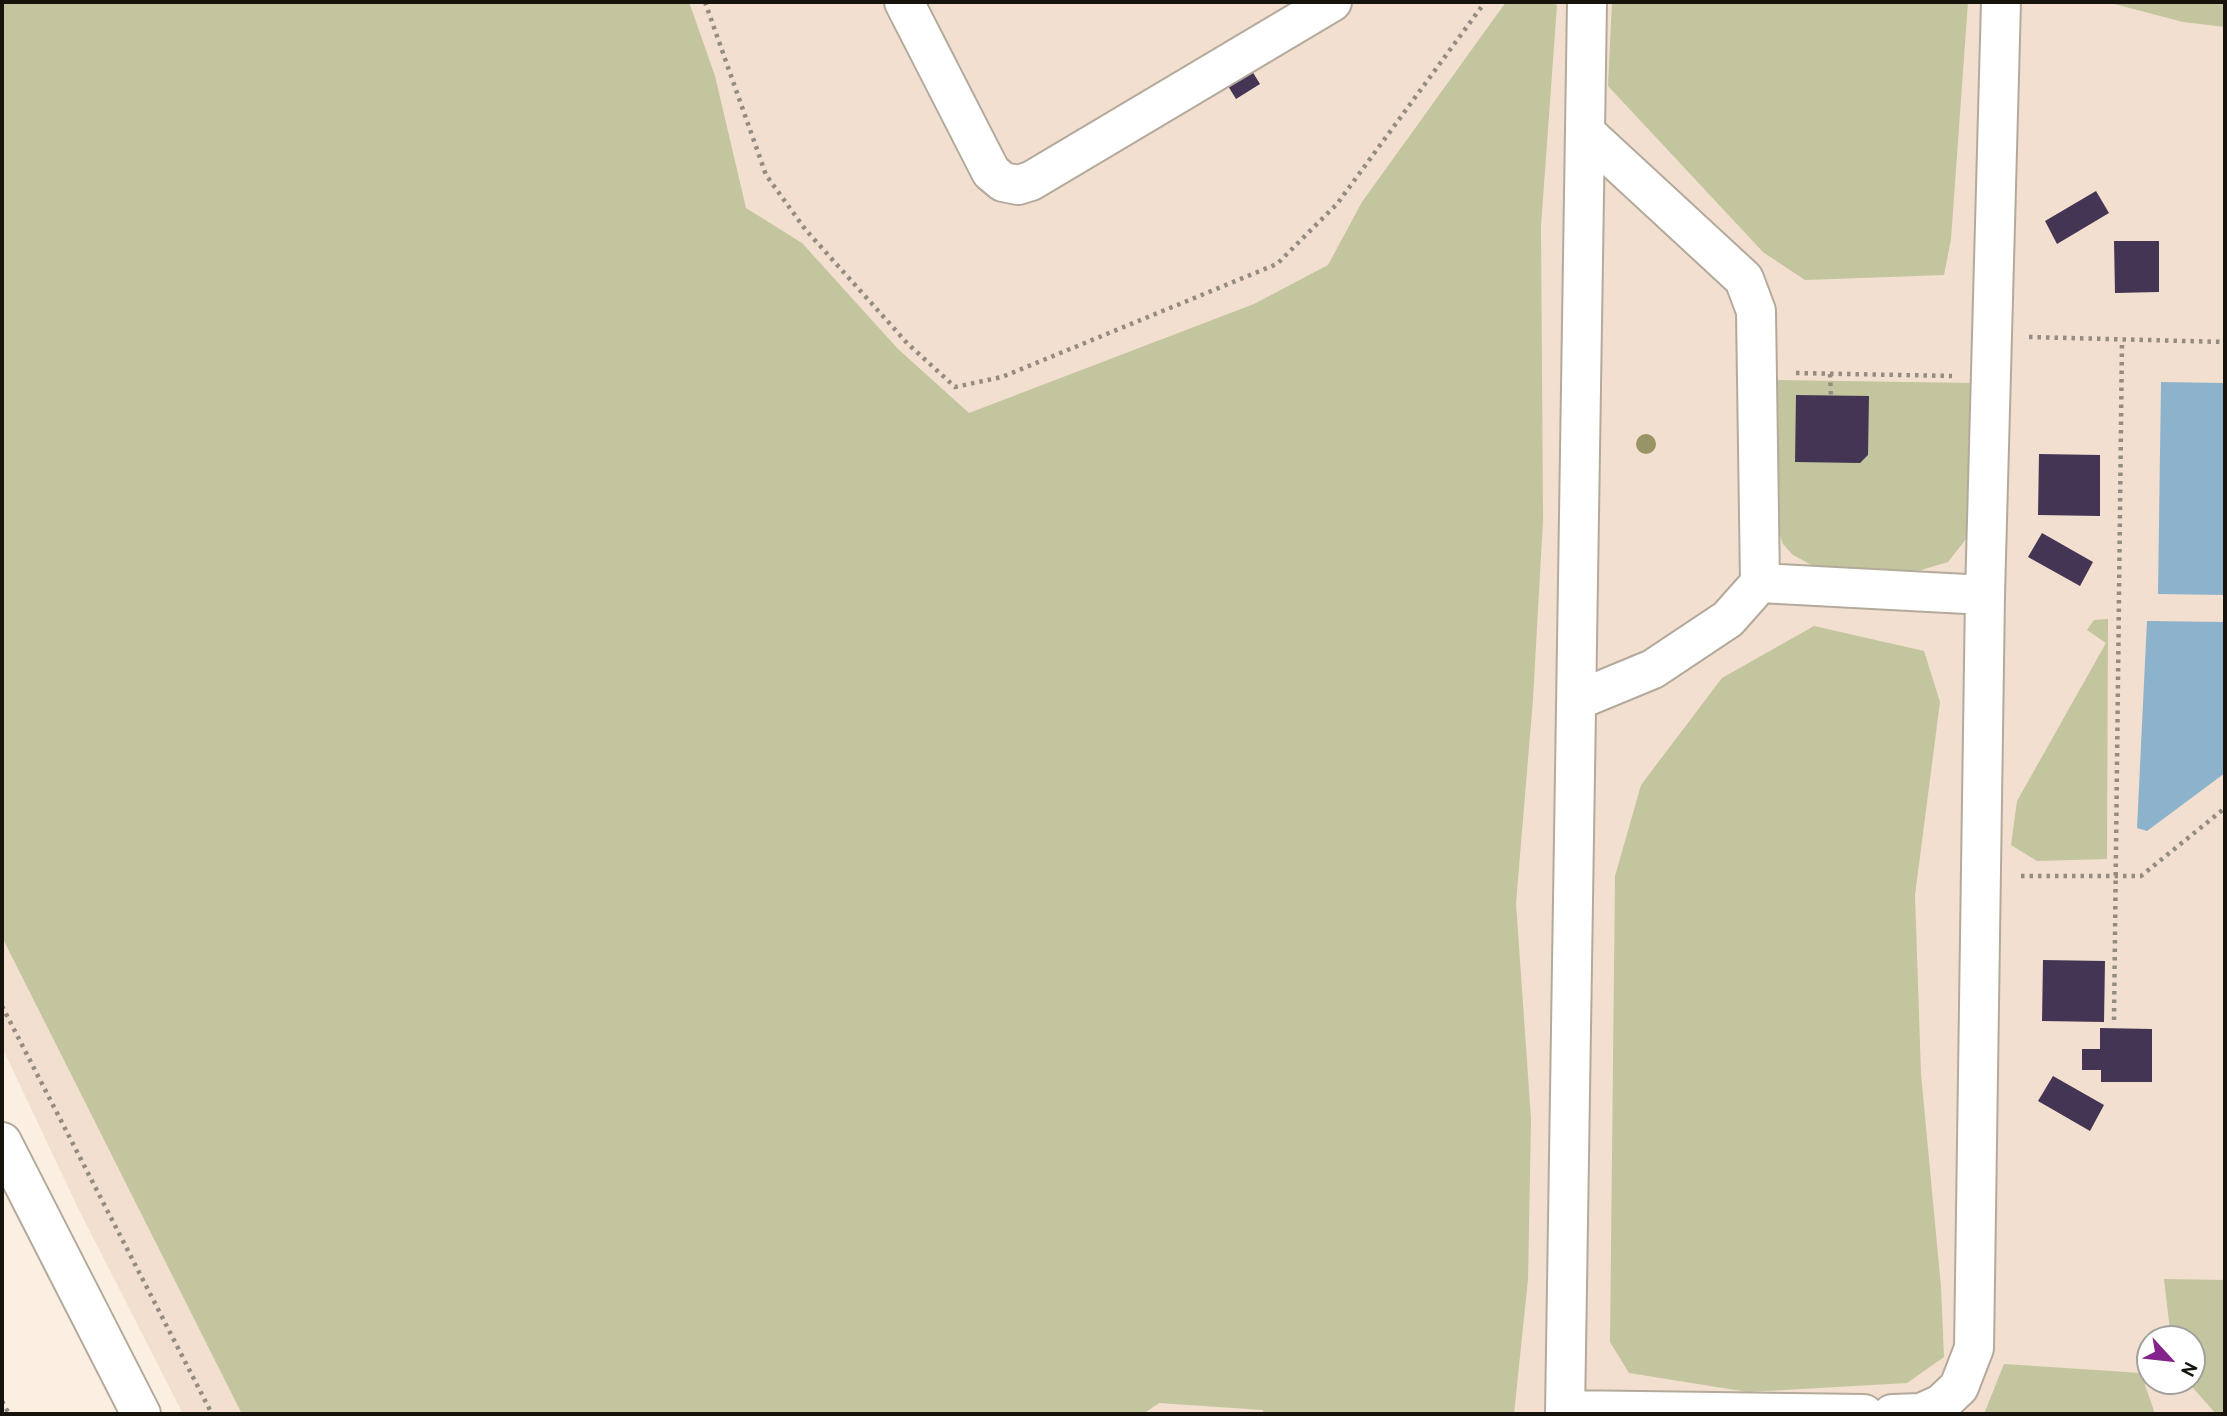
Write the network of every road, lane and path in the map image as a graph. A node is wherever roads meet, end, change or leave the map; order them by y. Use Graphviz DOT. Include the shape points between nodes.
graph roads {
  1 [pos="705,2"];
  2 [pos="904,2"];
  3 [pos="1332,2"];
  4 [pos="1485,2"];
  5 [pos="1587,2"];
  6 [pos="2001,2"];
  7 [pos="1586,133"];
  8 [pos="1993,336"];
  9 [pos="2122,340"];
  10 [pos="2225,342"];
  11 [pos="1757,371"];
  12 [pos="1830,374"];
  13 [pos="1991,377"];
  14 [pos="1831,396"];
  15 [pos="1760,583"];
  16 [pos="1985,596"];
  17 [pos="1578,700"];
  18 [pos="2225,808"];
  19 [pos="1982,875"];
  20 [pos="2115,878"];
  21 [pos="2,1006"];
  22 [pos="2114,1020"];
  23 [pos="2,1142"];
  24 [pos="2,1401"];
  25 [pos="1565,1412"];
  26 [pos="9,1414"];
  27 [pos="141,1414"];
  28 [pos="212,1414"];
  29 [pos="1864,1414"];
  30 [pos="1892,1414"];
  1 -- 4 [label="path" via="766,175 805,229 907,343 955,387 1002,377 1277,264 1337,204"];
  2 -- 3 [label="street" via="991,172 1003,182 1018,185"];
  5 -- 7 [label="street"];
  6 -- 8 [label="street"];
  7 -- 11 [label="street" via="1744,279 1756,311"];
  7 -- 17 [label="street"];
  8 -- 9 [label="path"];
  8 -- 13 [label="street"];
  9 -- 10 [label="path"];
  9 -- 20 [label="path"];
  11 -- 12 [label="path"];
  11 -- 15 [label="street"];
  12 -- 13 [label="path"];
  12 -- 14 [label="path"];
  13 -- 16 [label="street"];
  15 -- 16 [label="street"];
  15 -- 17 [label="street" via="1728,619 1653,669"];
  16 -- 19 [label="street"];
  17 -- 25 [label="street"];
  18 -- 20 [label="path" via="2141,876"];
  19 -- 20 [label="path"];
  19 -- 30 [label="street" via="1974,1348 1959,1387 1941,1404 1921,1413"];
  20 -- 22 [label="path"];
  21 -- 28 [label="path"];
  23 -- 27 [label="street"];
  24 -- 26 [label="path"];
  25 -- 29 [label="street"];
}
